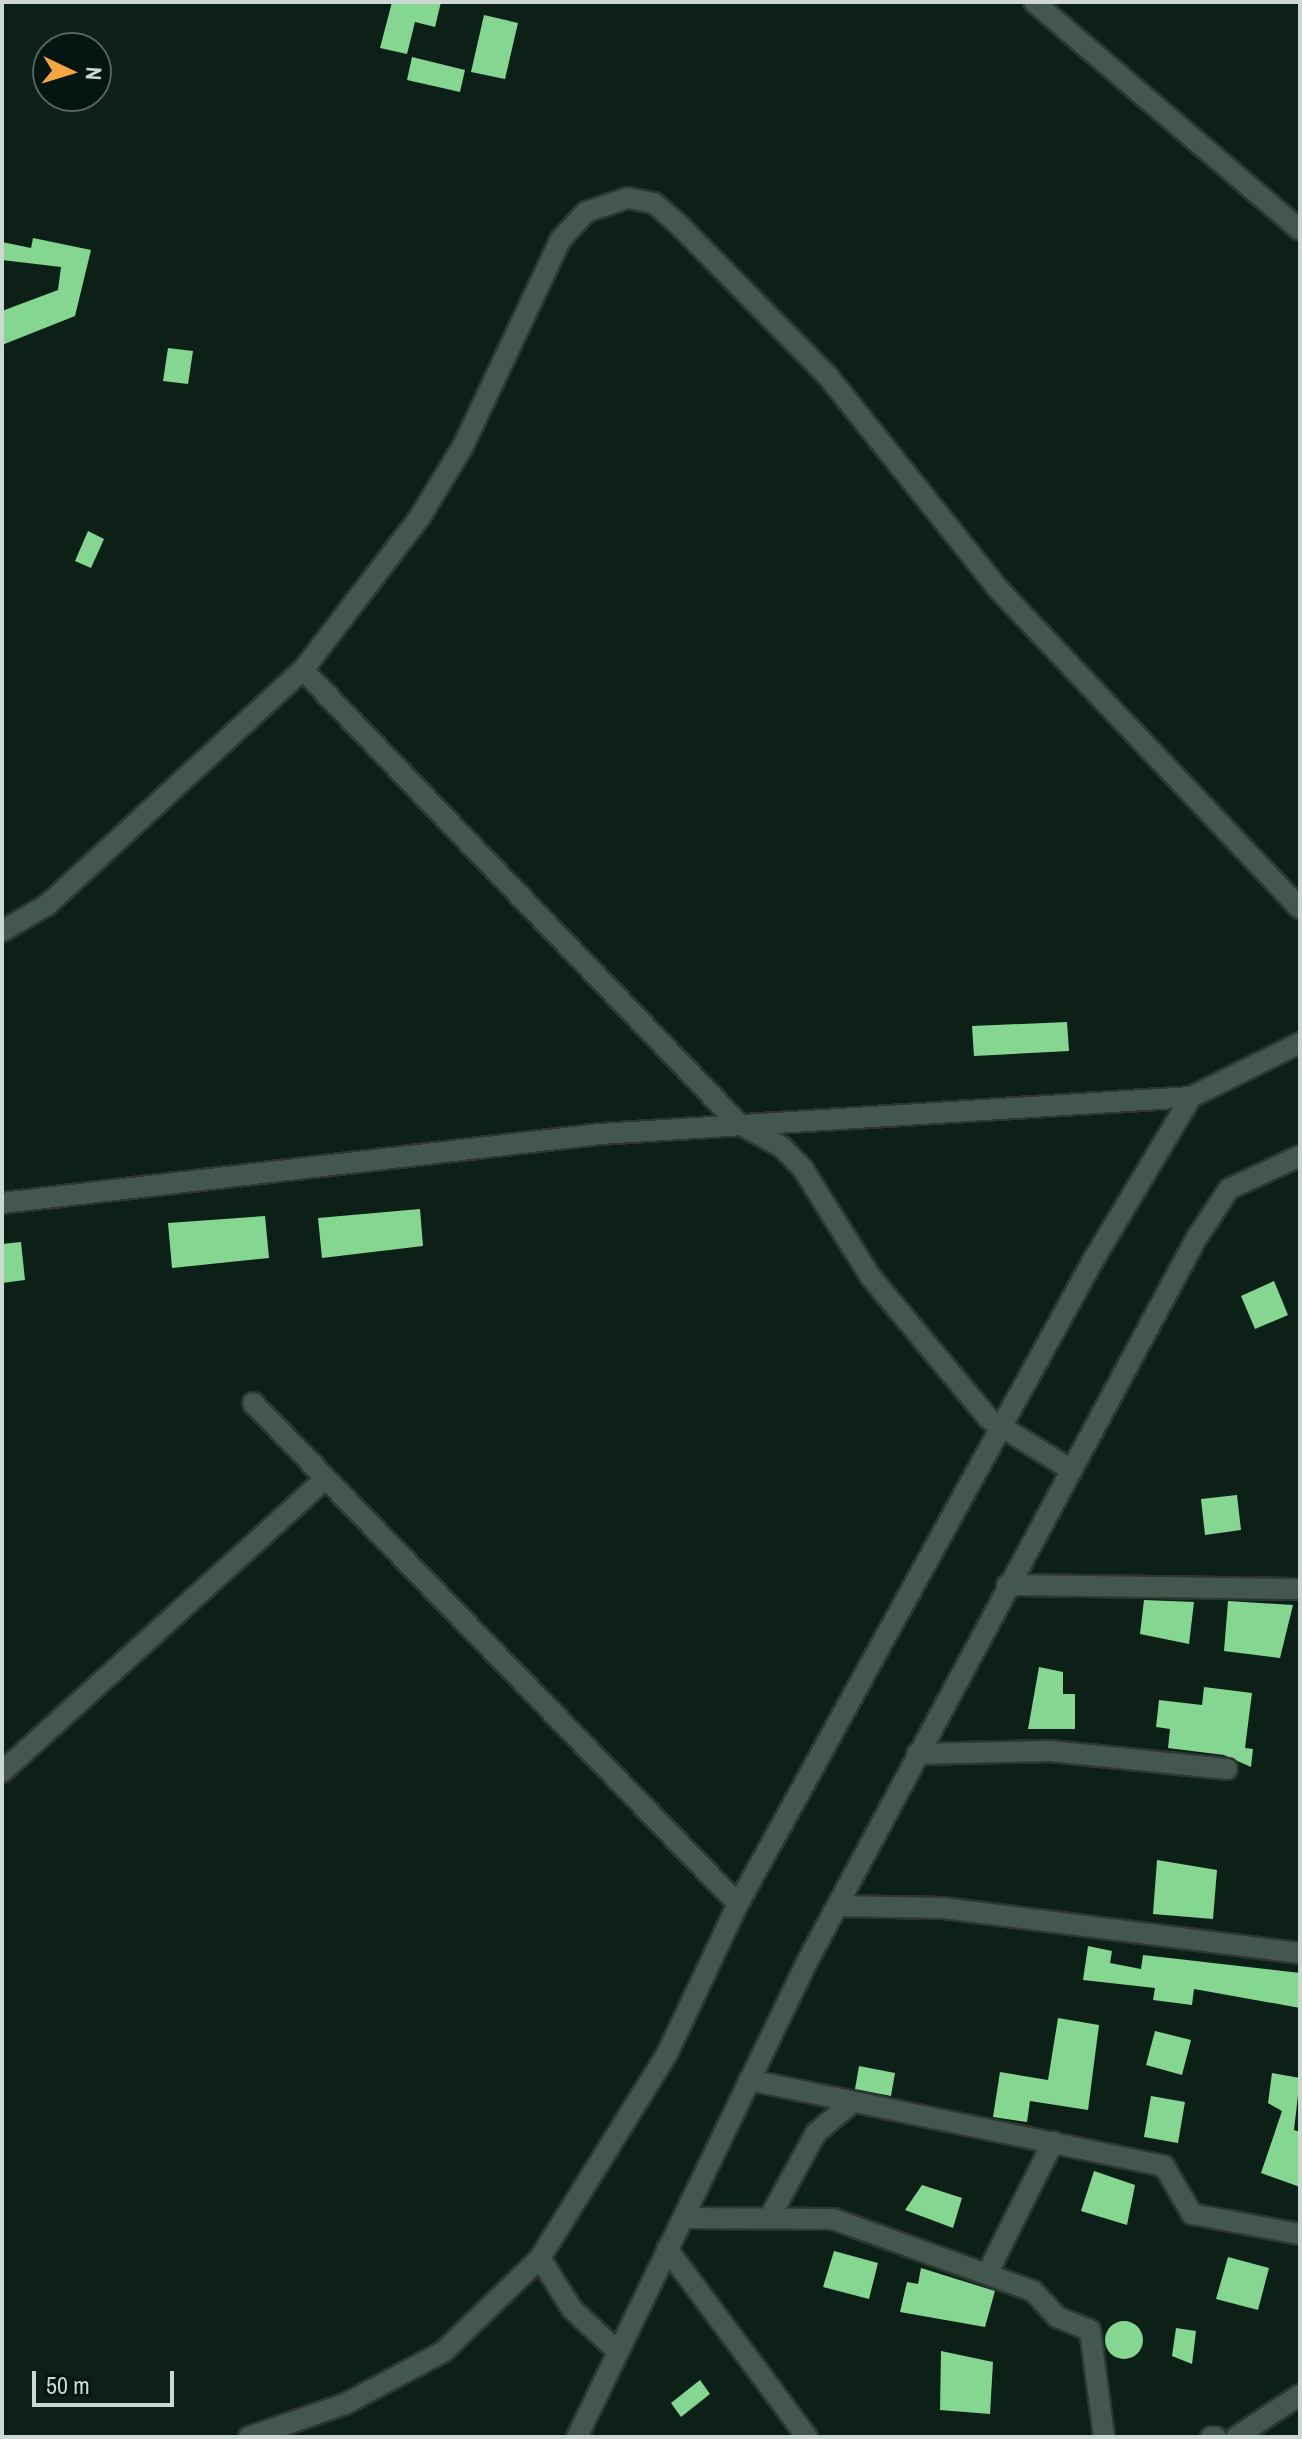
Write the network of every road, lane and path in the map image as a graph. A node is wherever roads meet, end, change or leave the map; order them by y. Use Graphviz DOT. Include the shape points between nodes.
graph roads {
  1 [pos="1034,2"];
  2 [pos="1300,230"];
  3 [pos="303,670"];
  4 [pos="1300,908"];
  5 [pos="2,931"];
  6 [pos="1300,1043"];
  7 [pos="1191,1097"];
  8 [pos="739,1124"];
  9 [pos="1300,1156"];
  10 [pos="2,1203"];
  11 [pos="253,1403"];
  12 [pos="1003,1430"];
  13 [pos="1070,1469"];
  14 [pos="325,1479"];
  15 [pos="1007,1585"];
  16 [pos="1300,1589"];
  17 [pos="917,1754"];
  18 [pos="1227,1769"];
  19 [pos="2,1772"];
  20 [pos="738,1904"];
  21 [pos="837,1906"];
  22 [pos="1300,1953"];
  23 [pos="749,2080"];
  24 [pos="849,2105"];
  25 [pos="1053,2142"];
  26 [pos="772,2213"];
  27 [pos="686,2218"];
  28 [pos="1300,2234"];
  29 [pos="667,2249"];
  30 [pos="540,2258"];
  31 [pos="987,2274"];
  32 [pos="616,2350"];
  33 [pos="1300,2395"];
  34 [pos="262,2436"];
  35 [pos="577,2437"];
  36 [pos="807,2437"];
  37 [pos="1105,2437"];
  38 [pos="1116,2437"];
  39 [pos="1236,2437"];
  1 -- 2 [label="street"];
  3 -- 4 [label="street" via="420,517 463,446 561,239 586,212 628,198 654,203 827,375 999,590"];
  3 -- 5 [label="street" via="47,905"];
  3 -- 8 [label="street"];
  6 -- 7 [label="street"];
  7 -- 8 [label="street"];
  7 -- 12 [label="street"];
  8 -- 10 [label="street"];
  8 -- 12 [label="street" via="782,1147 803,1169 870,1276"];
  9 -- 13 [label="street" via="1229,1189 1217,1204"];
  11 -- 14 [label="street"];
  12 -- 13 [label="street"];
  12 -- 20 [label="street"];
  13 -- 15 [label="street"];
  14 -- 19 [label="street"];
  14 -- 20 [label="street"];
  15 -- 16 [label="street"];
  15 -- 17 [label="street"];
  17 -- 18 [label="street" via="1050,1751"];
  17 -- 21 [label="street"];
  20 -- 30 [label="street" via="667,2054"];
  21 -- 22 [label="street" via="943,1908"];
  21 -- 23 [label="street"];
  23 -- 24 [label="street"];
  23 -- 27 [label="street"];
  24 -- 25 [label="street"];
  24 -- 26 [label="street" via="816,2133"];
  25 -- 28 [label="street" via="1170,2169 1192,2214"];
  25 -- 31 [label="street"];
  26 -- 27 [label="street"];
  26 -- 31 [label="street" via="883,2231"];
  27 -- 29 [label="street"];
  29 -- 32 [label="street"];
  29 -- 36 [label="street"];
  30 -- 32 [label="street" via="572,2309"];
  30 -- 34 [label="street" via="443,2352 345,2404"];
  31 -- 37 [label="street" via="1033,2291 1057,2317 1090,2330"];
  32 -- 35 [label="street"];
  33 -- 39 [label="street"];
  37 -- 38 [label="street"];
}
